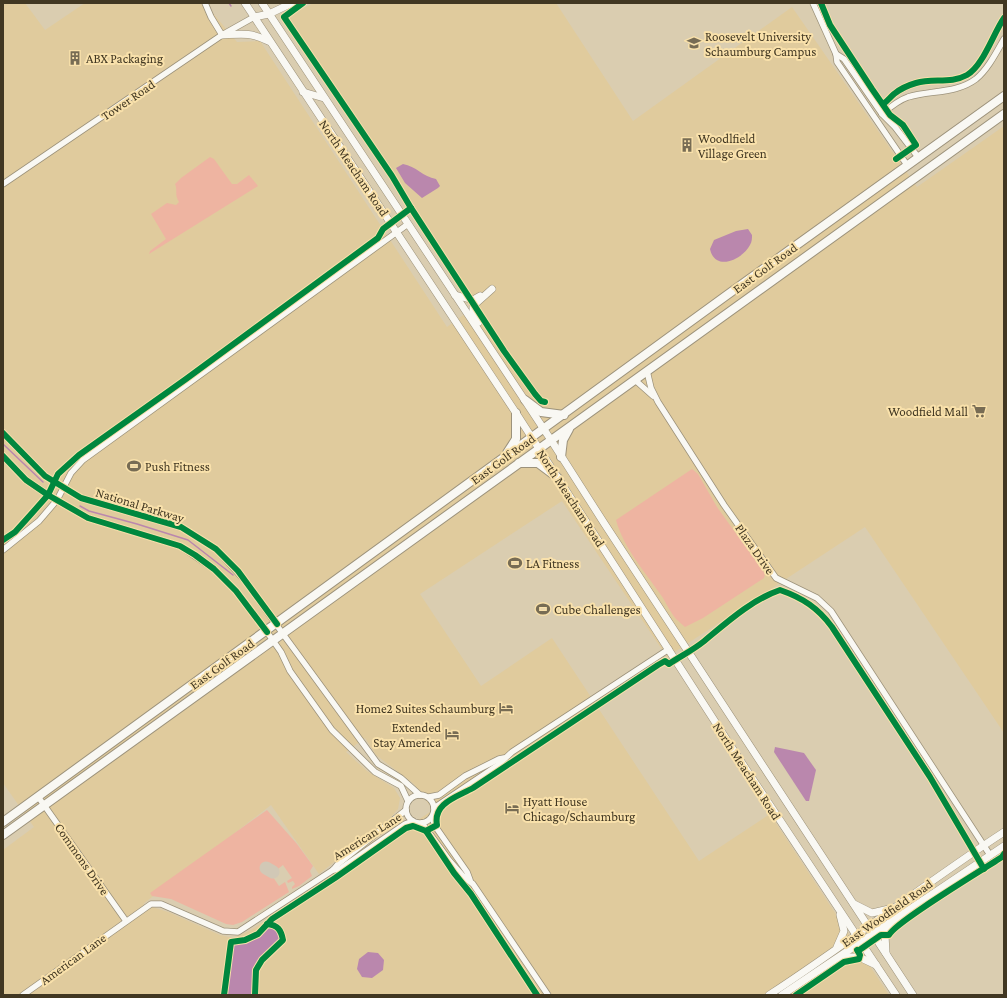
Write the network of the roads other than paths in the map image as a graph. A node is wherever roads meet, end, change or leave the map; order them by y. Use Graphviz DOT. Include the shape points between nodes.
graph roads {
  1 [pos="205,3"];
  2 [pos="245,3"];
  3 [pos="292,3"];
  4 [pos="813,3"];
  5 [pos="264,4"];
  6 [pos="269,14"];
  7 [pos="254,17"];
  8 [pos="222,35"];
  9 [pos="1004,39"];
  10 [pos="270,42"];
  11 [pos="836,54"];
  12 [pos="303,92"];
  13 [pos="1004,96"];
  14 [pos="324,98"];
  15 [pos="882,114"];
  16 [pos="1004,114"];
  17 [pos="918,157"];
  18 [pos="908,165"];
  19 [pos="3,184"];
  20 [pos="408,224"];
  21 [pos="397,233"];
  22 [pos="455,295"];
  23 [pos="499,361"];
  24 [pos="647,372"];
  25 [pos="635,380"];
  26 [pos="525,400"];
  27 [pos="658,402"];
  28 [pos="516,413"];
  29 [pos="564,415"];
  30 [pos="570,427"];
  31 [pos="544,430"];
  32 [pos="3,433"];
  33 [pos="532,438"];
  34 [pos="551,440"];
  35 [pos="539,449"];
  36 [pos="3,456"];
  37 [pos="561,457"];
  38 [pos="519,463"];
  39 [pos="496,465"];
  40 [pos="558,478"];
  41 [pos="62,487"];
  42 [pos="57,500"];
  43 [pos="3,550"];
  44 [pos="277,624"];
  45 [pos="267,632"];
  46 [pos="283,634"];
  47 [pos="273,642"];
  48 [pos="669,649"];
  49 [pos="504,758"];
  50 [pos="420,795"];
  51 [pos="429,797"];
  52 [pos="39,798"];
  53 [pos="408,801"];
  54 [pos="45,806"];
  55 [pos="434,808"];
  56 [pos="406,810"];
  57 [pos="432,816"];
  58 [pos="413,821"];
  59 [pos="3,822"];
  60 [pos="422,823"];
  61 [pos="1004,832"];
  62 [pos="3,835"];
  63 [pos="984,845"];
  64 [pos="1004,846"];
  65 [pos="990,855"];
  66 [pos="333,870"];
  67 [pos="470,880"];
  68 [pos="853,904"];
  69 [pos="898,905"];
  70 [pos="839,911"];
  71 [pos="897,919"];
  72 [pos="126,921"];
  73 [pos="867,926"];
  74 [pos="856,934"];
  75 [pos="873,935"];
  76 [pos="861,942"];
  77 [pos="836,949"];
  78 [pos="887,955"];
  79 [pos="840,958"];
  80 [pos="877,965"];
  81 [pos="23,995"];
  82 [pos="548,995"];
  83 [pos="769,995"];
  84 [pos="782,995"];
  85 [pos="896,995"];
  86 [pos="913,995"];
  1 -- 8 [label="street" via="210,17"];
  2 -- 7 [label="main road, North Meacham Road"];
  3 -- 6 [label="main road"];
  4 -- 11 [label="street"];
  5 -- 6 [label="main road, North Meacham Road"];
  5 -- 7 [label="main road"];
  6 -- 7 [label="main road"];
  6 -- 14 [label="main road, North Meacham Road"];
  7 -- 8 [label="street, Tower Road"];
  7 -- 10 [label="main road, North Meacham Road"];
  8 -- 10 [label="main road" via="257,35"];
  8 -- 19 [label="street, Tower Road"];
  9 -- 15 [label="street" via="992,61 967,85 908,97"];
  10 -- 12 [label="main road, North Meacham Road"];
  11 -- 15 [label="street" via="844,59"];
  11 -- 18 [label="street" via="837,62"];
  12 -- 14 [label="main road"];
  12 -- 21 [label="main road, North Meacham Road"];
  13 -- 17 [label="main road, East Golf Road"];
  14 -- 20 [label="main road, North Meacham Road"];
  15 -- 17 [label="street" via="896,127"];
  16 -- 24 [label="main road, East Golf Road"];
  17 -- 18 [label="main road, East Golf Road"];
  18 -- 29 [label="main road, East Golf Road"];
  20 -- 21 [label="street"];
  20 -- 22 [label="main road, North Meacham Road"];
  21 -- 28 [label="main road, North Meacham Road"];
  21 -- 41 [label="street" via="83,460"];
  22 -- 23 [label="main road, North Meacham Road"];
  22 -- 23 [label="main road" via="473,300 492,289 476,302 472,310 497,352"];
  23 -- 26 [label="main road, North Meacham Road"];
  24 -- 25 [label="main road, East Golf Road"];
  24 -- 27 [label="street, Plaza Drive"];
  25 -- 27 [label="street, Plaza Drive"];
  25 -- 30 [label="main road, East Golf Road"];
  26 -- 29 [label="main road" via="541,412"];
  26 -- 31 [label="main road, North Meacham Road"];
  27 -- 63 [label="street, Plaza Drive" via="724,505 776,578 817,598 831,611"];
  28 -- 33 [label="main road, North Meacham Road"];
  28 -- 39 [label="main road" via="516,439 511,449"];
  29 -- 31 [label="main road, East Golf Road"];
  30 -- 34 [label="main road, East Golf Road"];
  30 -- 37 [label="main road" via="564,440"];
  31 -- 33 [label="main road, East Golf Road"];
  31 -- 34 [label="main road, North Meacham Road"];
  32 -- 41 [label="street, National Parkway" via="45,476"];
  33 -- 35 [label="main road, North Meacham Road"];
  33 -- 39 [label="main road, East Golf Road"];
  34 -- 35 [label="main road, East Golf Road"];
  34 -- 37 [label="main road, North Meacham Road"];
  35 -- 38 [label="main road, East Golf Road"];
  35 -- 40 [label="main road, North Meacham Road"];
  36 -- 42 [label="street, National Parkway" via="26,480"];
  37 -- 68 [label="main road, North Meacham Road"];
  38 -- 40 [label="main road" via="538,463"];
  38 -- 46 [label="main road, East Golf Road"];
  39 -- 44 [label="main road, East Golf Road"];
  40 -- 48 [label="main road, North Meacham Road"];
  41 -- 42 [label="street"];
  41 -- 44 [label="street, National Parkway" via="81,498 187,530 216,549 238,571"];
  42 -- 43 [label="street" via="39,521"];
  42 -- 45 [label="street, National Parkway" via="88,518 180,546 195,555 214,569 236,592"];
  44 -- 45 [label="main road, East Golf Road"];
  44 -- 46 [label="street, National Parkway"];
  45 -- 47 [label="street, National Parkway"];
  45 -- 52 [label="main road, East Golf Road"];
  46 -- 47 [label="main road, East Golf Road"];
  46 -- 50 [label="street, National Parkway" via="378,763 401,778"];
  47 -- 53 [label="street, National Parkway" via="290,671 332,730 375,772 401,786"];
  47 -- 54 [label="main road, East Golf Road"];
  48 -- 49 [label="street"];
  48 -- 70 [label="main road, North Meacham Road"];
  49 -- 51 [label="street" via="466,776 439,795"];
  49 -- 55 [label="street" via="498,765"];
  50 -- 51 [label="street"];
  50 -- 53 [label="street"];
  51 -- 55 [label="street"];
  52 -- 54 [label="street, Commons Drive"];
  52 -- 59 [label="main road, East Golf Road"];
  53 -- 56 [label="street"];
  54 -- 62 [label="main road, East Golf Road"];
  54 -- 72 [label="street, Commons Drive"];
  55 -- 57 [label="street"];
  56 -- 58 [label="street"];
  56 -- 66 [label="street, American Lane"];
  57 -- 60 [label="street"];
  57 -- 67 [label="street" via="435,826"];
  58 -- 60 [label="street"];
  58 -- 66 [label="street, American Lane" via="340,869"];
  60 -- 67 [label="street" via="449,860"];
  61 -- 63 [label="main road, East Woodfield Road"];
  63 -- 65 [label="street, Plaza Drive"];
  63 -- 69 [label="main road, East Woodfield Road"];
  64 -- 65 [label="main road, East Woodfield Road"];
  65 -- 71 [label="main road, East Woodfield Road"];
  66 -- 72 [label="street, American Lane" via="238,932 223,931 156,903"];
  67 -- 82 [label="street"];
  68 -- 69 [label="main road" via="872,913"];
  68 -- 73 [label="main road, North Meacham Road"];
  69 -- 73 [label="main road, East Woodfield Road"];
  70 -- 74 [label="main road, North Meacham Road"];
  70 -- 77 [label="main road" via="844,931"];
  71 -- 75 [label="main road, East Woodfield Road"];
  71 -- 78 [label="main road" via="885,935"];
  72 -- 81 [label="street, American Lane"];
  73 -- 74 [label="main road, East Woodfield Road"];
  73 -- 75 [label="main road, North Meacham Road"];
  74 -- 76 [label="main road, North Meacham Road"];
  74 -- 77 [label="main road, East Woodfield Road"];
  75 -- 76 [label="main road, East Woodfield Road"];
  75 -- 78 [label="main road, North Meacham Road"];
  76 -- 79 [label="main road, East Woodfield Road"];
  76 -- 80 [label="main road, North Meacham Road"];
  77 -- 83 [label="main road, East Woodfield Road"];
  78 -- 86 [label="main road, North Meacham Road"];
  79 -- 80 [label="main road" via="859,957"];
  79 -- 84 [label="main road, East Woodfield Road"];
  80 -- 85 [label="main road, North Meacham Road"];
}
